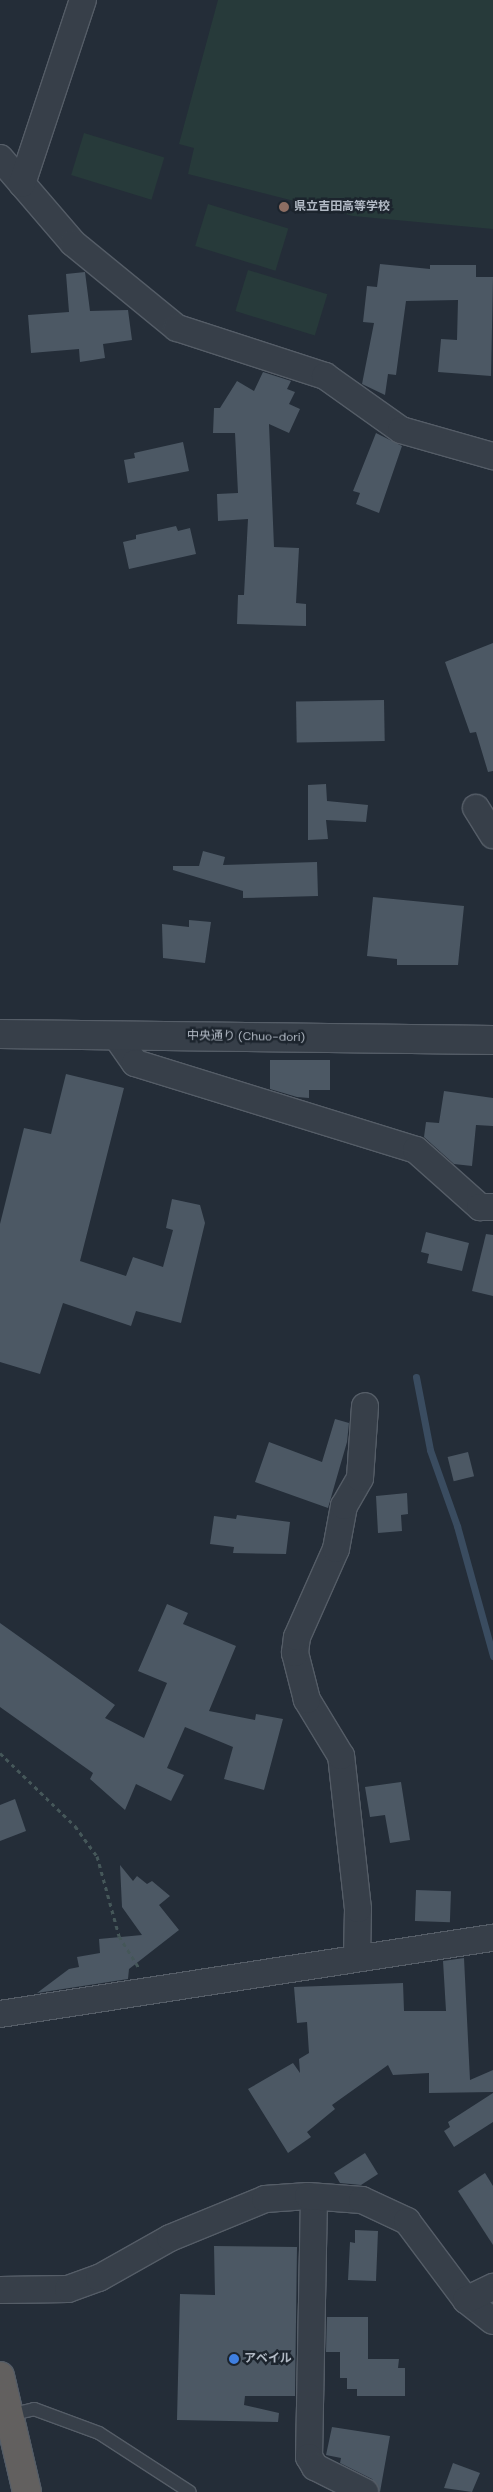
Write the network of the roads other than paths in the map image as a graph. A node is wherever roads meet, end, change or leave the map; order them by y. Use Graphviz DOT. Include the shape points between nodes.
graph roads {
  1 [pos="83,0"];
  2 [pos="0,158"];
  3 [pos="22,184"];
  4 [pos="493,456"];
  5 [pos="476,808"];
  6 [pos="493,835"];
  7 [pos="0,1034"];
  8 [pos="116,1036"];
  9 [pos="493,1040"];
  10 [pos="493,1207"];
  11 [pos="365,1406"];
  12 [pos="493,1938"];
  13 [pos="358,1957"];
  14 [pos="0,2014"];
  15 [pos="314,2197"];
  16 [pos="493,2287"];
  17 [pos="0,2290"];
  18 [pos="466,2300"];
  19 [pos="493,2321"];
  20 [pos="0,2376"];
  21 [pos="9,2415"];
  22 [pos="26,2492"];
  23 [pos="190,2492"];
  24 [pos="366,2492"];
  1 -- 3 [label="street"];
  2 -- 3 [label="street"];
  3 -- 4 [label="street" via="73,243 177,328 325,376 401,430"];
  5 -- 6 [label="street"];
  7 -- 8 [label="street, 中央通り (Chuo-dori)"];
  8 -- 9 [label="street, 中央通り (Chuo-dori)"];
  8 -- 10 [label="street" via="135,1063 416,1150 480,1207"];
  11 -- 13 [label="street" via="360,1478 344,1506 336,1549 297,1637 296,1653 307,1700 341,1756 358,1909"];
  12 -- 13 [label="street"];
  13 -- 14 [label="street"];
  15 -- 17 [label="street" via="265,2199 170,2238 99,2278 68,2289"];
  15 -- 18 [label="street" via="362,2200 407,2221"];
  15 -- 24 [label="street" via="308,2457 315,2467"];
  16 -- 18 [label="street"];
  18 -- 19 [label="street"];
  20 -- 21 [label="highway"];
  21 -- 22 [label="highway"];
  21 -- 23 [label="lane" via="34,2409 99,2433"];
}
